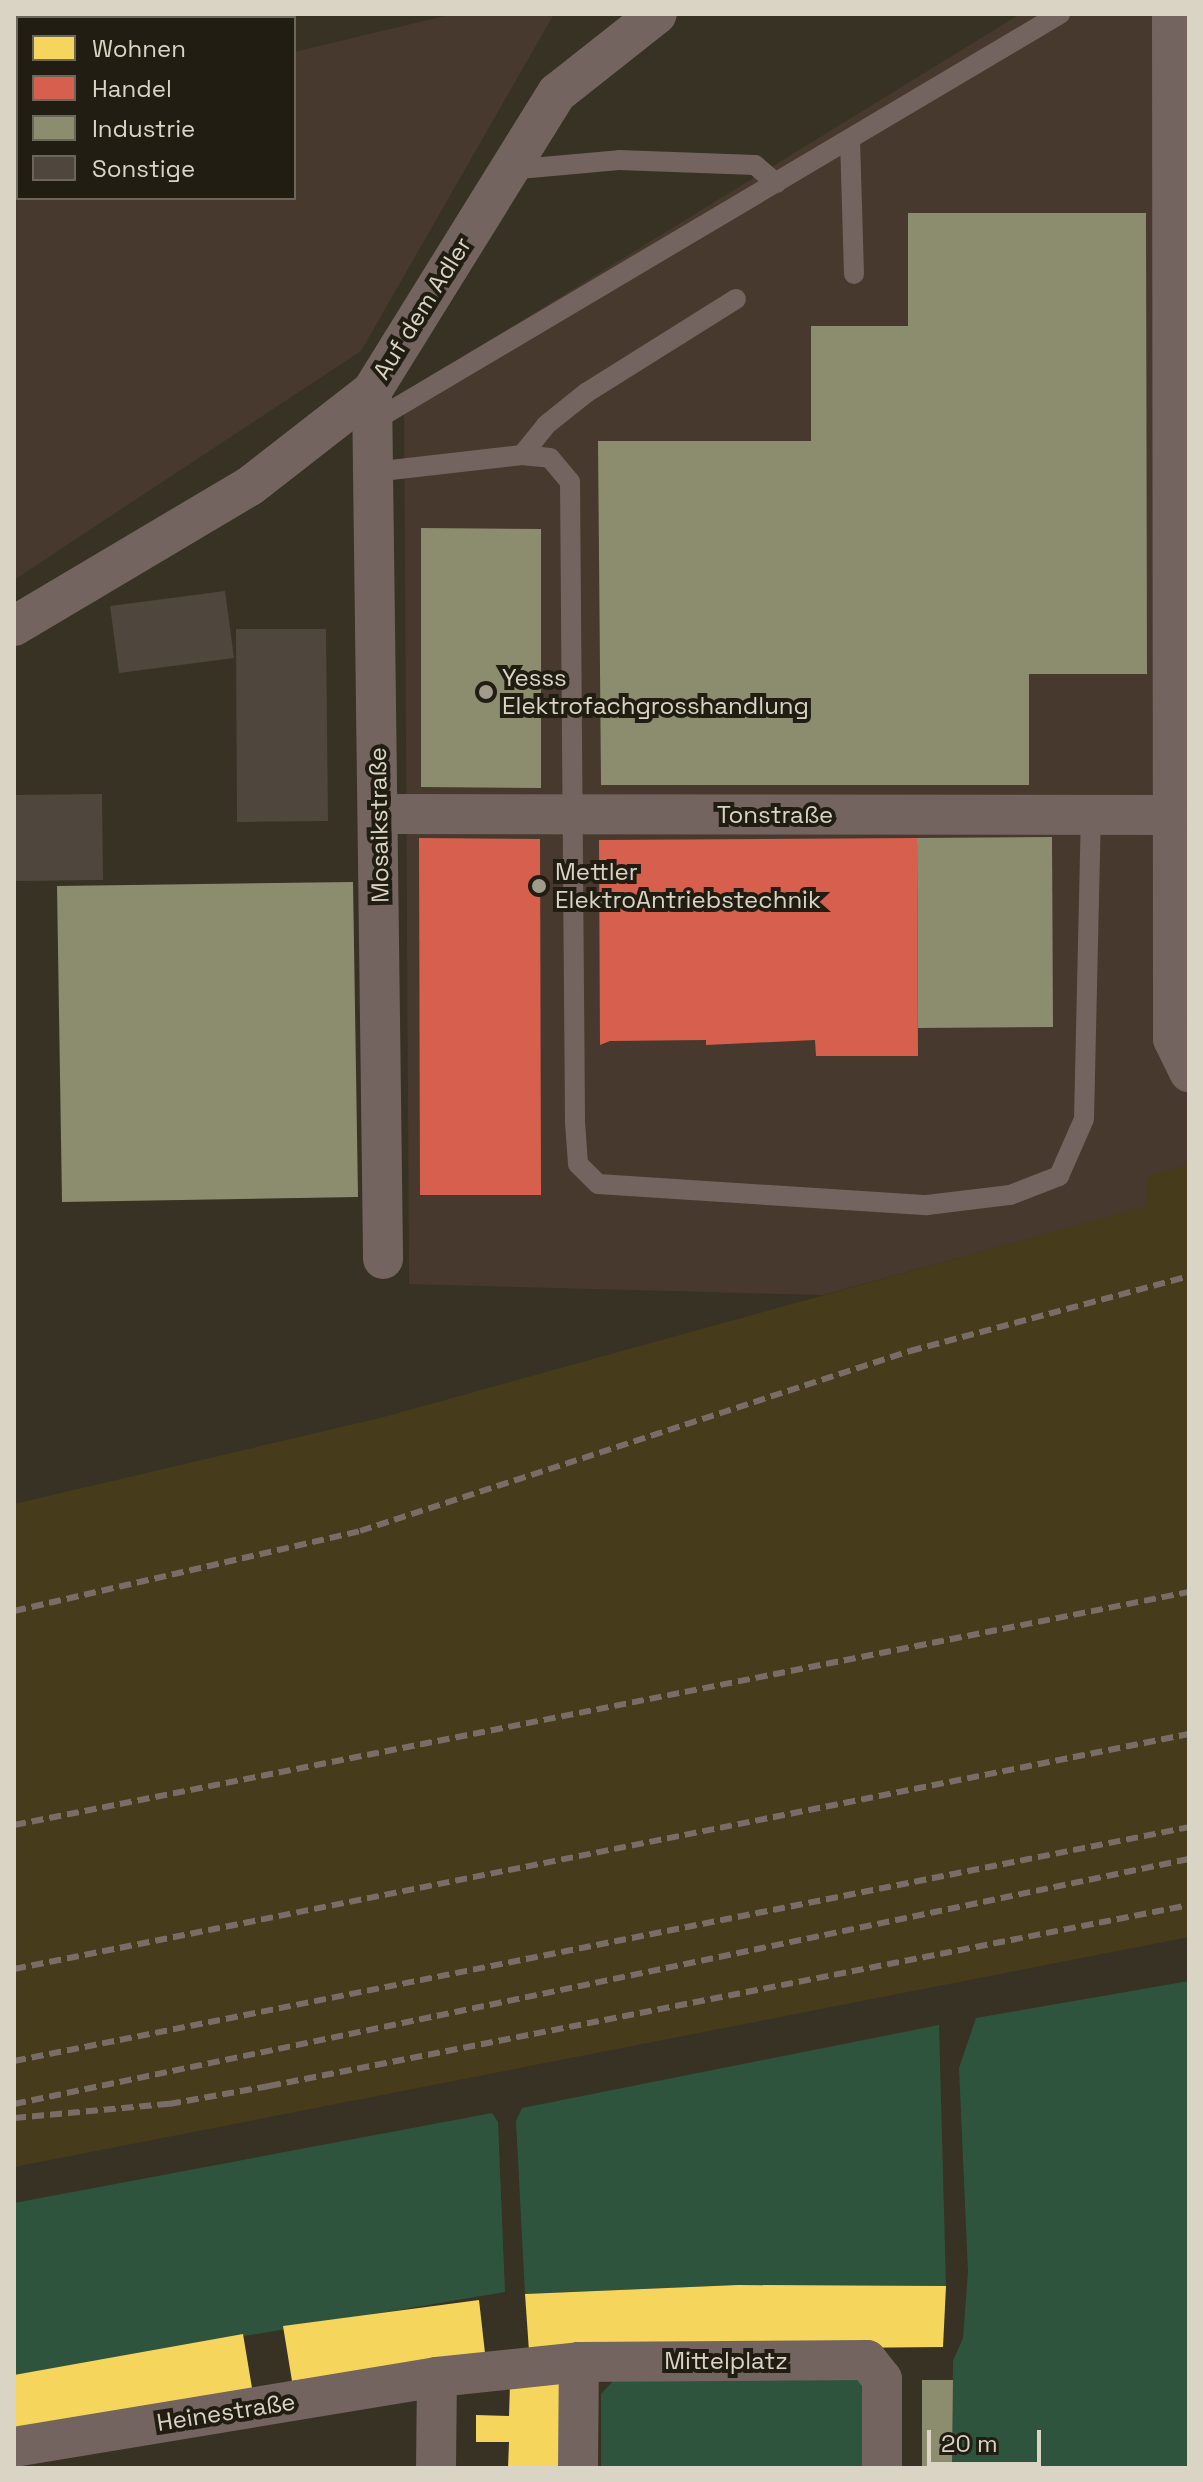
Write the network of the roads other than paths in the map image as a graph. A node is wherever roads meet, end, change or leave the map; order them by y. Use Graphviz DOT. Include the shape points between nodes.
graph roads {
  1 [pos="657,14"];
  2 [pos="1060,14"];
  3 [pos="1172,14"];
  4 [pos="850,139"];
  5 [pos="508,170"];
  6 [pos="776,183"];
  7 [pos="854,274"];
  8 [pos="736,299"];
  9 [pos="372,406"];
  10 [pos="522,455"];
  11 [pos="373,472"];
  12 [pos="14,626"];
  13 [pos="1180,686"];
  14 [pos="1177,802"];
  15 [pos="379,814"];
  16 [pos="568,814"];
  17 [pos="1091,815"];
  18 [pos="1189,1072"];
  19 [pos="383,1259"];
  20 [pos="579,2362"];
  21 [pos="437,2377"];
  22 [pos="14,2447"];
  23 [pos="436,2468"];
  24 [pos="578,2468"];
  25 [pos="882,2468"];
  1 -- 5 [label="street, Auf dem Adler" via="557,93"];
  2 -- 4 [label="lane"];
  3 -- 13 [label="street"];
  4 -- 6 [label="lane"];
  4 -- 7 [label="lane"];
  5 -- 6 [label="lane" via="619,160 755,165"];
  5 -- 9 [label="street, Auf dem Adler"];
  6 -- 9 [label="lane"];
  8 -- 10 [label="lane" via="586,393 546,425"];
  9 -- 11 [label="street, Mosaikstraße"];
  9 -- 12 [label="street, Auf dem Adler" via="250,486"];
  10 -- 11 [label="lane"];
  10 -- 16 [label="lane" via="550,458 570,482"];
  11 -- 15 [label="street, Mosaikstraße"];
  13 -- 14 [label="street"];
  14 -- 17 [label="street, Tonstraße"];
  14 -- 18 [label="street" via="1173,1039"];
  15 -- 16 [label="street, Tonstraße"];
  15 -- 19 [label="street, Mosaikstraße"];
  16 -- 17 [label="street, Tonstraße"];
  16 -- 17 [label="lane" via="578,1164 598,1184 927,1205 1010,1195 1059,1176 1084,1119"];
  20 -- 21 [label="street, Heinestraße"];
  20 -- 24 [label="street"];
  20 -- 25 [label="street, Mittelplatz" via="867,2360 882,2379"];
  21 -- 22 [label="street, Heinestraße"];
  21 -- 23 [label="street"];
}
